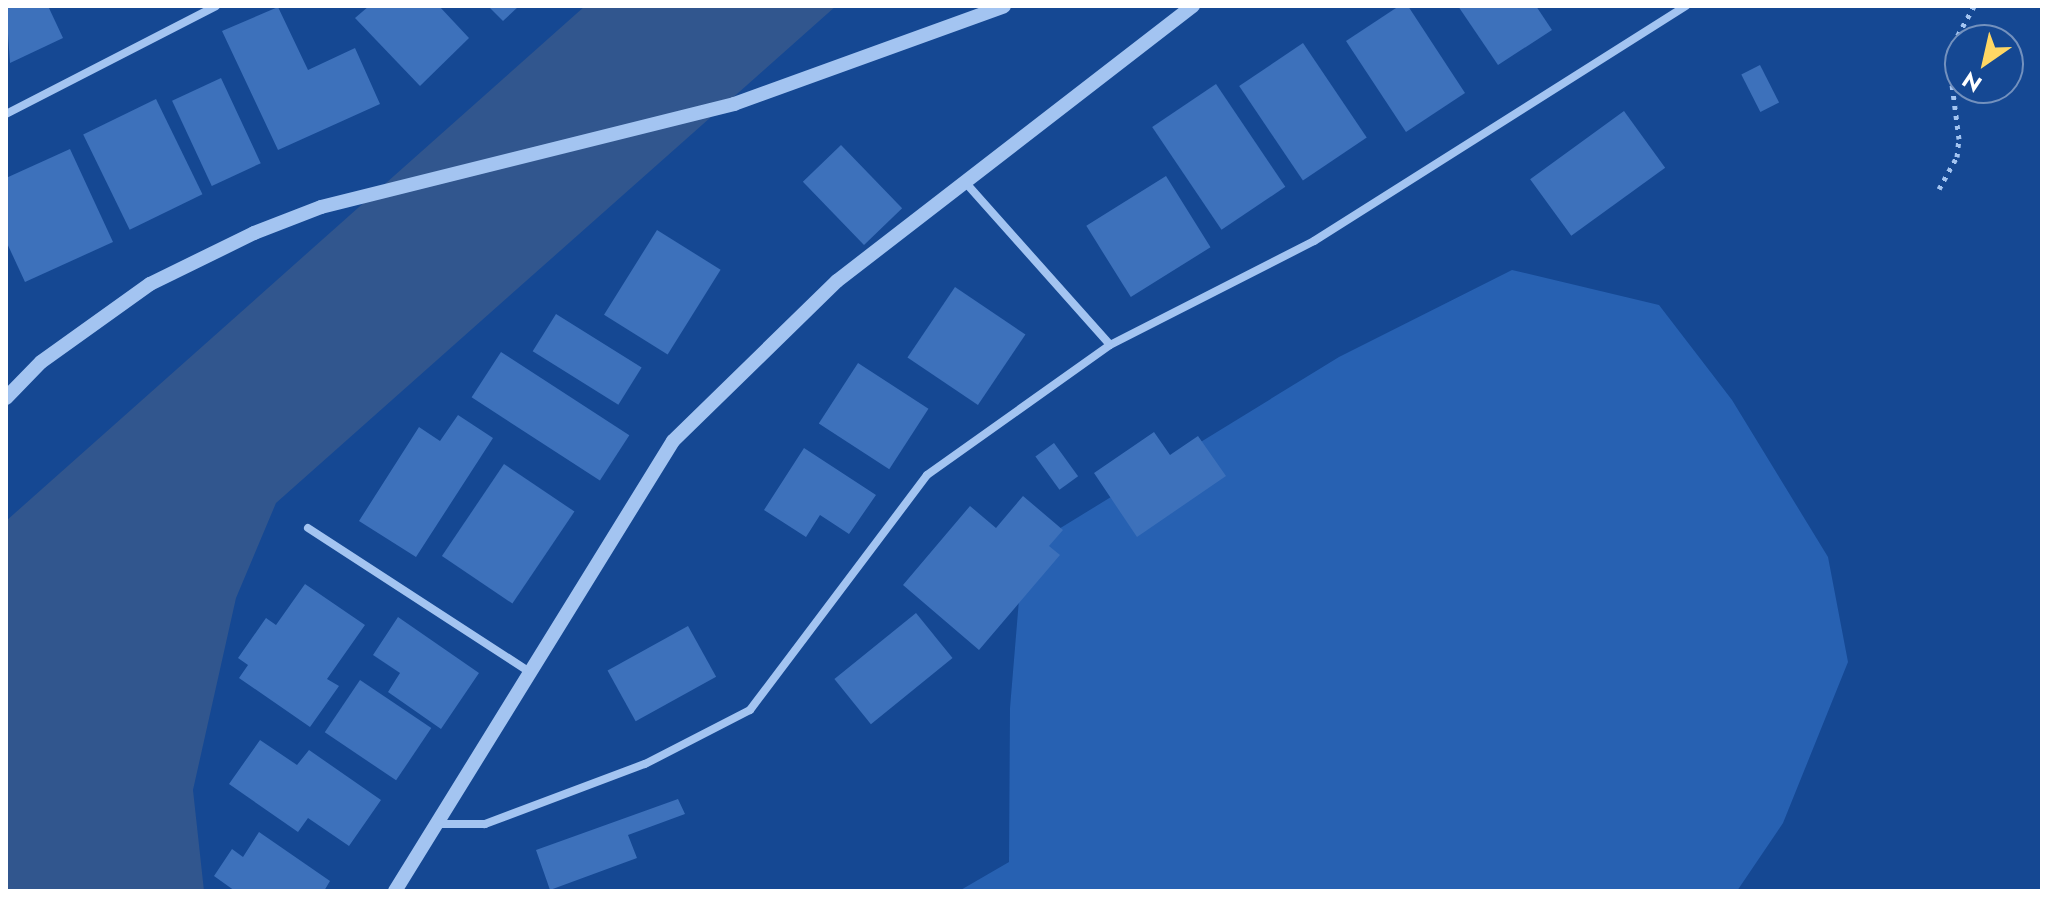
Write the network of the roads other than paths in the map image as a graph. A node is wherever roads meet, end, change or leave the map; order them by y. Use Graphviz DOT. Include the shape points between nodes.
graph roads {
  1 [pos="216,6"];
  2 [pos="1004,6"];
  3 [pos="1193,6"];
  4 [pos="1686,6"];
  5 [pos="6,114"];
  6 [pos="965,182"];
  7 [pos="1110,345"];
  8 [pos="6,398"];
  9 [pos="308,528"];
  10 [pos="530,672"];
  11 [pos="435,824"];
  12 [pos="395,891"];
  1 -- 5 [label="street"];
  2 -- 8 [label="street" via="734,104 321,207 218,248 150,284 41,362"];
  3 -- 6 [label="street"];
  4 -- 7 [label="street" via="1314,241"];
  6 -- 7 [label="street"];
  6 -- 10 [label="street" via="837,281 673,441"];
  7 -- 11 [label="street" via="927,475 750,710 645,764 485,824"];
  9 -- 10 [label="street"];
  10 -- 11 [label="street"];
  11 -- 12 [label="street"];
}
